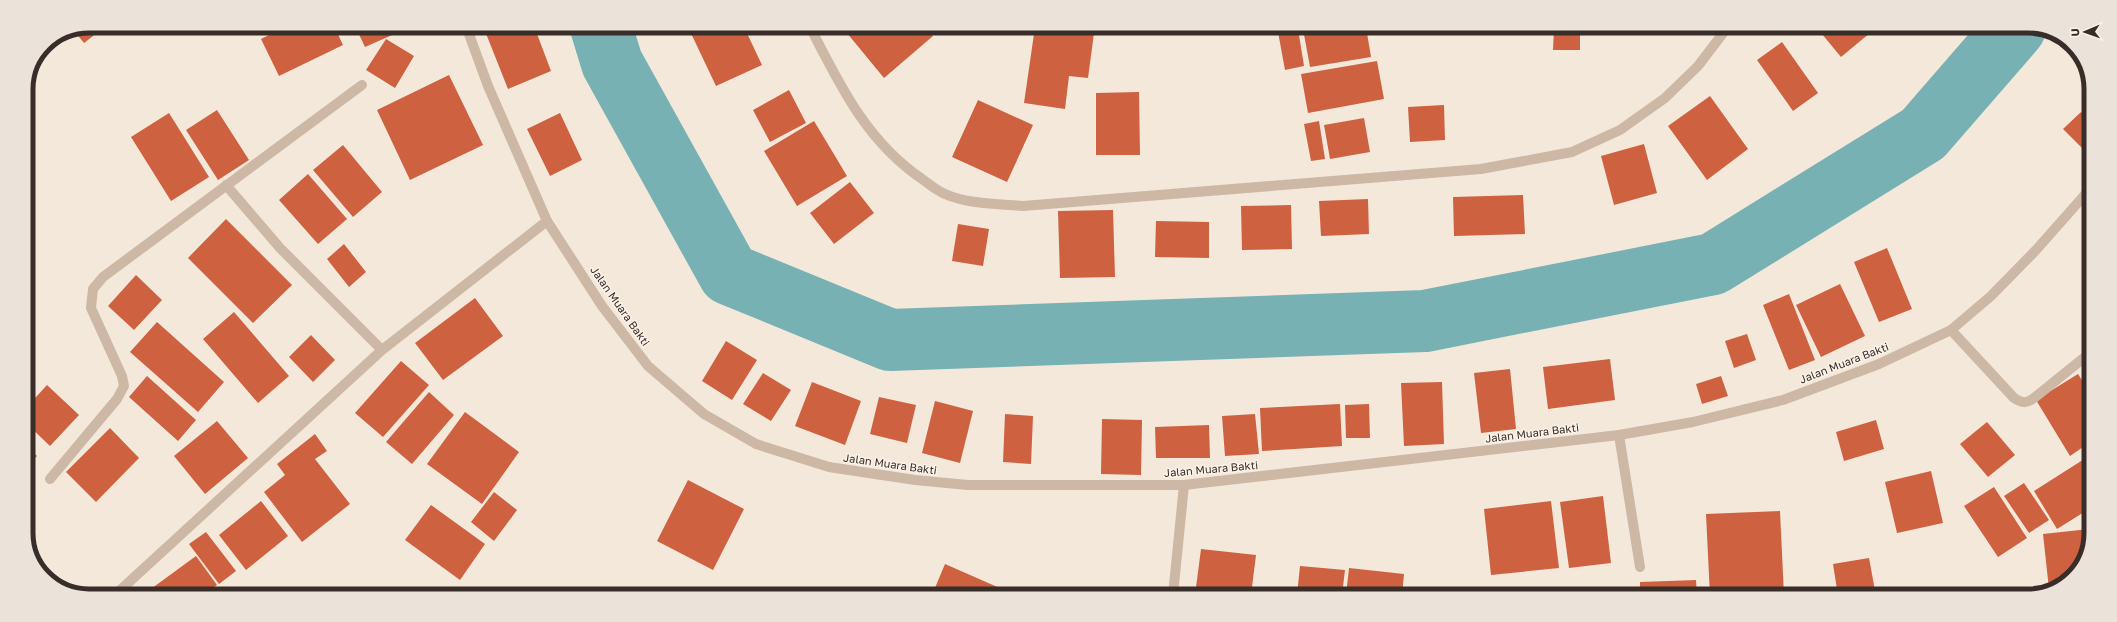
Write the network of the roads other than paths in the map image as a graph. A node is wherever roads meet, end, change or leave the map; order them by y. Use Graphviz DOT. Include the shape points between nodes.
graph roads {
  1 [pos="469,33"];
  2 [pos="813,33"];
  3 [pos="1723,33"];
  4 [pos="362,85"];
  5 [pos="226,186"];
  6 [pos="2084,196"];
  7 [pos="547,221"];
  8 [pos="1951,330"];
  9 [pos="382,350"];
  10 [pos="2084,358"];
  11 [pos="1619,435"];
  12 [pos="50,479"];
  13 [pos="1184,486"];
  14 [pos="1640,567"];
  15 [pos="121,589"];
  16 [pos="1174,589"];
  1 -- 7 [label="street, Jalan Muara Bakti" via="488,86"];
  2 -- 3 [label="street" via="843,92 865,125 901,165 945,194 982,203 1023,206 1473,169 1572,152 1620,130 1665,98 1698,66"];
  4 -- 5 [label="street"];
  5 -- 9 [label="street" via="280,248"];
  5 -- 12 [label="street" via="103,277 93,289 91,308 122,376 124,386 117,399"];
  6 -- 8 [label="street, Jalan Muara Bakti" via="1991,296"];
  7 -- 9 [label="street"];
  7 -- 13 [label="street, Jalan Muara Bakti" via="602,306 648,366 704,414 756,444 829,467 915,480 968,485"];
  8 -- 10 [label="street" via="2014,398 2022,403 2029,402"];
  8 -- 11 [label="street, Jalan Muara Bakti" via="1879,364 1783,400 1693,422"];
  9 -- 15 [label="street"];
  11 -- 13 [label="street, Jalan Muara Bakti"];
  11 -- 14 [label="street"];
  13 -- 16 [label="street"];
}
